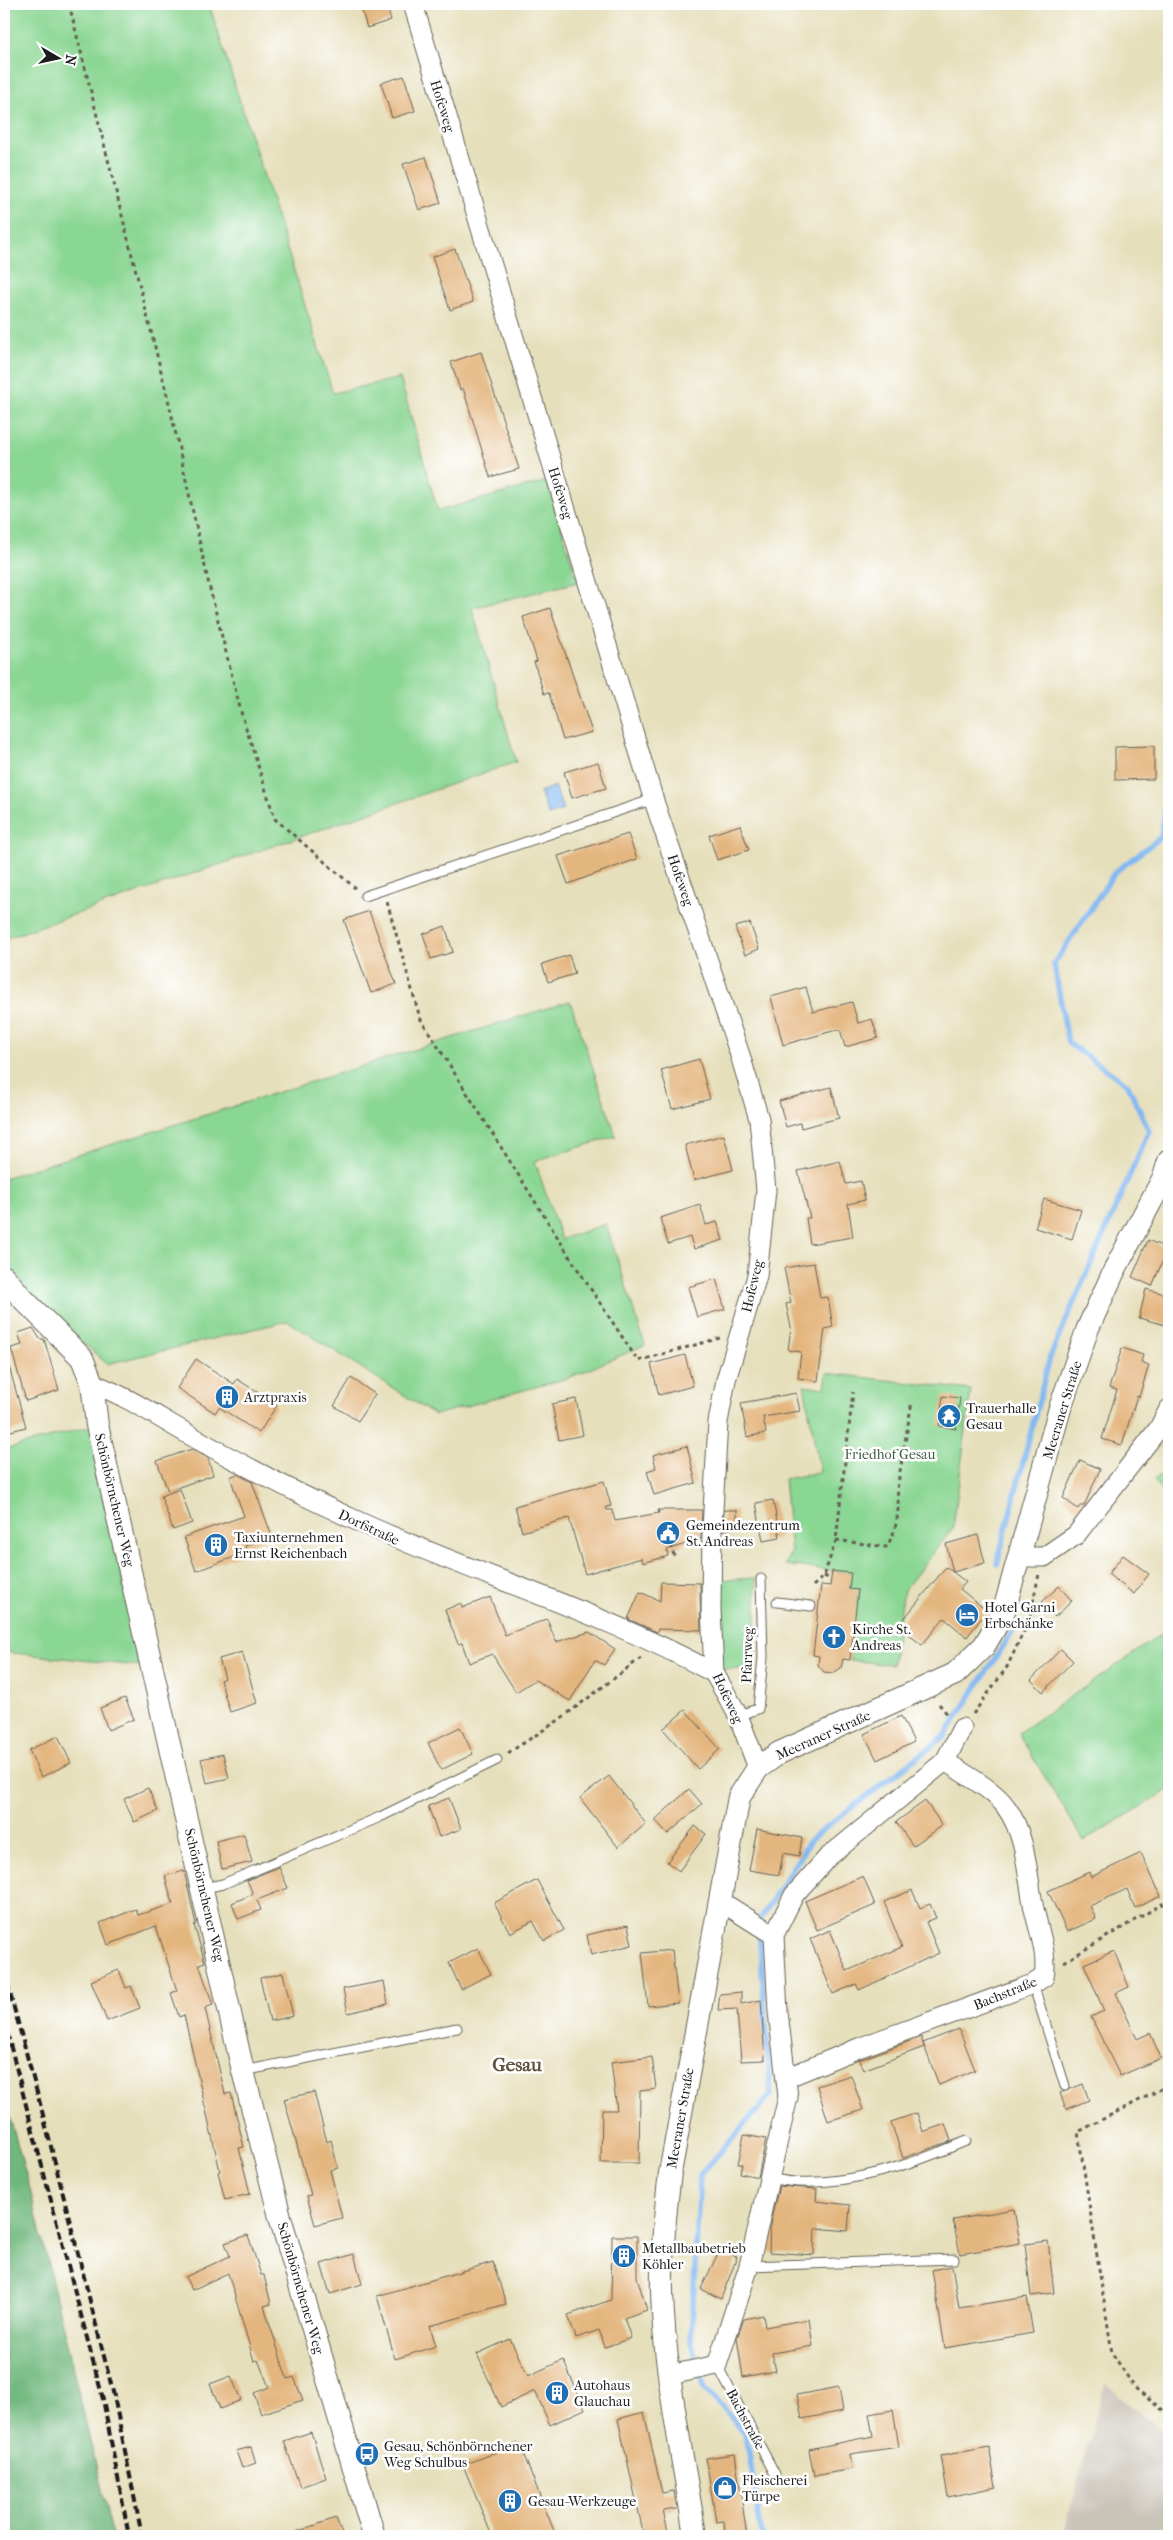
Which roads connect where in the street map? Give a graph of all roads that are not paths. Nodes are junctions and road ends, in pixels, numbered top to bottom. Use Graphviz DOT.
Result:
graph roads {
  1 [pos="413,4"];
  2 [pos="654,799"];
  3 [pos="365,896"];
  4 [pos="1169,1161"];
  5 [pos="4,1277"];
  6 [pos="92,1383"];
  7 [pos="1169,1408"];
  8 [pos="1020,1557"];
  9 [pos="762,1580"];
  10 [pos="778,1602"];
  11 [pos="811,1606"];
  12 [pos="714,1673"];
  13 [pos="738,1715"];
  14 [pos="962,1728"];
  15 [pos="497,1760"];
  16 [pos="945,1761"];
  17 [pos="758,1768"];
  18 [pos="204,1888"];
  19 [pos="720,1901"];
  20 [pos="763,1929"];
  21 [pos="1039,1978"];
  22 [pos="457,2028"];
  23 [pos="243,2071"];
  24 [pos="786,2078"];
  25 [pos="1065,2086"];
  26 [pos="966,2141"];
  27 [pos="770,2178"];
  28 [pos="954,2259"];
  29 [pos="750,2266"];
  30 [pos="717,2365"];
  31 [pos="670,2375"];
  32 [pos="775,2474"];
  33 [pos="374,2536"];
  34 [pos="695,2536"];
  1 -- 2 [label="street, Hofeweg"];
  2 -- 3 [label="lane"];
  2 -- 12 [label="street, Hofeweg"];
  4 -- 8 [label="street, Meeraner Straße"];
  5 -- 6 [label="street, Schönbörnchener Weg"];
  6 -- 12 [label="street, Dorfstraße"];
  6 -- 18 [label="street, Schönbörnchener Weg"];
  7 -- 8 [label="street"];
  8 -- 17 [label="street, Meeraner Straße"];
  9 -- 13 [label="lane, Pfarrweg"];
  10 -- 11 [label="lane"];
  12 -- 13 [label="street, Hofeweg"];
  13 -- 17 [label="street, Hofeweg"];
  14 -- 16 [label="street"];
  15 -- 18 [label="lane"];
  16 -- 20 [label="street"];
  16 -- 21 [label="street, Bachstraße"];
  17 -- 19 [label="street, Meeraner Straße"];
  18 -- 23 [label="street, Schönbörnchener Weg"];
  19 -- 20 [label="street"];
  19 -- 31 [label="street, Meeraner Straße"];
  20 -- 24 [label="street"];
  21 -- 24 [label="street, Bachstraße"];
  21 -- 25 [label="lane"];
  22 -- 23 [label="lane"];
  23 -- 33 [label="street, Schönbörnchener Weg"];
  24 -- 27 [label="street"];
  26 -- 27 [label="lane"];
  27 -- 29 [label="street"];
  28 -- 29 [label="lane"];
  29 -- 30 [label="street"];
  30 -- 31 [label="street"];
  30 -- 32 [label="lane, Bachstraße"];
  31 -- 34 [label="street, Meeraner Straße"];
}
